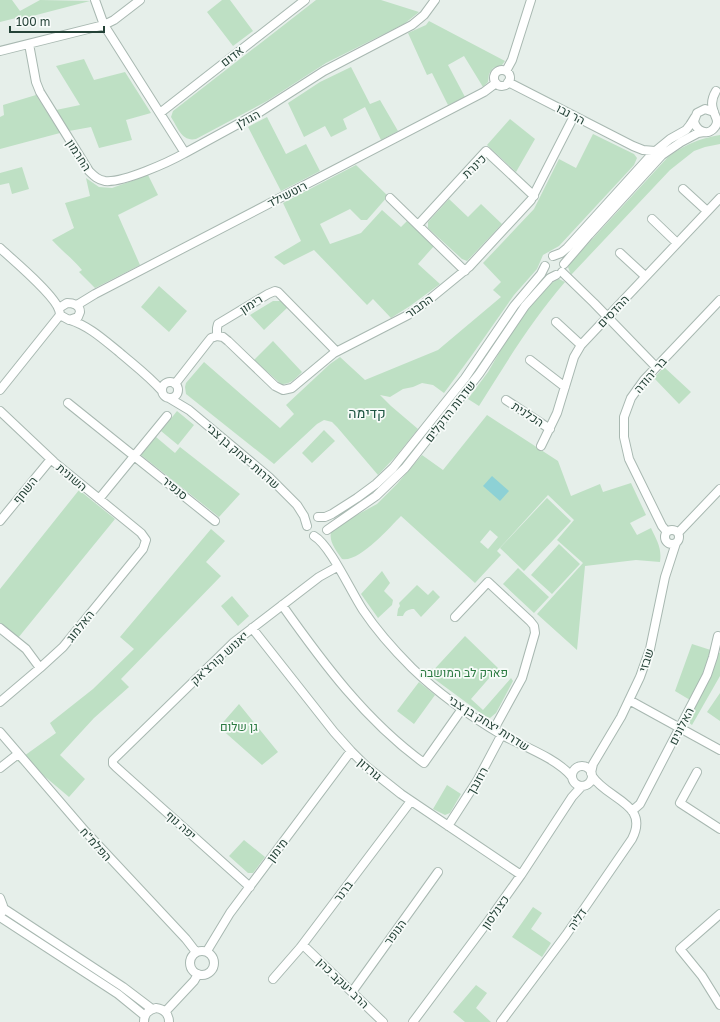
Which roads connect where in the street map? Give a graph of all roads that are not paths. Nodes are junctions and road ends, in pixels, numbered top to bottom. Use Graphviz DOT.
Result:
graph roads {
  1 [pos="95,0"];
  2 [pos="140,0"];
  3 [pos="304,0"];
  4 [pos="435,0"];
  5 [pos="531,0"];
  6 [pos="104,25"];
  7 [pos="29,44"];
  8 [pos="0,51"];
  9 [pos="506,71"];
  10 [pos="508,82"];
  11 [pos="496,83"];
  12 [pos="718,89"];
  13 [pos="160,112"];
  14 [pos="697,114"];
  15 [pos="717,115"];
  16 [pos="574,116"];
  17 [pos="716,129"];
  18 [pos="704,132"];
  19 [pos="634,146"];
  20 [pos="655,151"];
  21 [pos="185,153"];
  22 [pos="641,166"];
  23 [pos="683,188"];
  24 [pos="534,196"];
  25 [pos="390,198"];
  26 [pos="720,198"];
  27 [pos="707,211"];
  28 [pos="652,219"];
  29 [pos="418,225"];
  30 [pos="677,243"];
  31 [pos="0,248"];
  32 [pos="620,253"];
  33 [pos="553,256"];
  34 [pos="545,266"];
  35 [pos="465,270"];
  36 [pos="561,270"];
  37 [pos="645,276"];
  38 [pos="51,296"];
  39 [pos="720,300"];
  40 [pos="67,303"];
  41 [pos="78,309"];
  42 [pos="59,313"];
  43 [pos="607,316"];
  44 [pos="70,320"];
  45 [pos="556,322"];
  46 [pos="95,333"];
  47 [pos="217,336"];
  48 [pos="581,345"];
  49 [pos="336,351"];
  50 [pos="530,360"];
  51 [pos="656,367"];
  52 [pos="147,375"];
  53 [pos="174,385"];
  54 [pos="565,387"];
  55 [pos="0,390"];
  56 [pos="162,391"];
  57 [pos="169,398"];
  58 [pos="506,400"];
  59 [pos="68,403"];
  60 [pos="189,410"];
  61 [pos="0,411"];
  62 [pos="167,416"];
  63 [pos="550,429"];
  64 [pos="542,446"];
  65 [pos="134,456"];
  66 [pos="50,459"];
  67 [pos="720,488"];
  68 [pos="99,499"];
  69 [pos="296,503"];
  70 [pos="317,517"];
  71 [pos="0,521"];
  72 [pos="215,521"];
  73 [pos="307,526"];
  74 [pos="326,531"];
  75 [pos="667,532"];
  76 [pos="678,533"];
  77 [pos="314,536"];
  78 [pos="146,539"];
  79 [pos="666,542"];
  80 [pos="676,543"];
  81 [pos="326,547"];
  82 [pos="670,559"];
  83 [pos="337,567"];
  84 [pos="282,605"];
  85 [pos="455,617"];
  86 [pos="0,628"];
  87 [pos="252,628"];
  88 [pos="718,636"];
  89 [pos="40,668"];
  90 [pos="629,700"];
  91 [pos="0,702"];
  92 [pos="462,708"];
  93 [pos="680,728"];
  94 [pos="494,729"];
  95 [pos="0,732"];
  96 [pos="502,734"];
  97 [pos="720,750"];
  98 [pos="350,751"];
  99 [pos="599,753"];
  100 [pos="18,754"];
  101 [pos="113,762"];
  102 [pos="554,762"];
  103 [pos="579,767"];
  104 [pos="0,768"];
  105 [pos="697,772"];
  106 [pos="592,774"];
  107 [pos="573,779"];
  108 [pos="584,786"];
  109 [pos="606,791"];
  110 [pos="571,798"];
  111 [pos="411,801"];
  112 [pos="632,811"];
  113 [pos="448,826"];
  114 [pos="719,826"];
  115 [pos="438,872"];
  116 [pos="521,875"];
  117 [pos="250,887"];
  118 [pos="0,898"];
  119 [pos="1,913"];
  120 [pos="720,914"];
  121 [pos="303,945"];
  122 [pos="206,951"];
  123 [pos="196,952"];
  124 [pos="198,974"];
  125 [pos="273,979"];
  126 [pos="352,992"];
  127 [pos="720,1005"];
  128 [pos="152,1009"];
  129 [pos="165,1012"];
  130 [pos="145,1019"];
  131 [pos="169,1022"];
  132 [pos="383,1022"];
  133 [pos="413,1022"];
  134 [pos="501,1022"];
  1 -- 6 [label="street"];
  2 -- 6 [label="street"];
  3 -- 13 [label="street, אדום"];
  4 -- 21 [label="street, הגולן"];
  5 -- 9 [label="street"];
  6 -- 7 [label="street"];
  6 -- 13 [label="street"];
  7 -- 8 [label="street"];
  7 -- 21 [label="street, החרמון"];
  9 -- 10 [label="street"];
  9 -- 11 [label="street"];
  10 -- 11 [label="street"];
  10 -- 16 [label="street, הר נבו"];
  11 -- 41 [label="street, רוטשילד"];
  12 -- 14 [label="street, שדרות הדקלים"];
  12 -- 15 [label="street"];
  13 -- 21 [label="street"];
  14 -- 15 [label="street"];
  14 -- 18 [label="street"];
  14 -- 20 [label="street, שדרות הדקלים"];
  15 -- 17 [label="street"];
  16 -- 19 [label="street, הר נבו"];
  16 -- 24 [label="street, התבור"];
  17 -- 18 [label="street"];
  18 -- 36 [label="street, שדרות הדקלים"];
  19 -- 20 [label="street, הר נבו"];
  19 -- 22 [label="street"];
  20 -- 22 [label="street, שדרות הדקלים"];
  22 -- 33 [label="street, שדרות הדקלים"];
  23 -- 27 [label="street"];
  24 -- 29 [label="street, כינרת"];
  24 -- 35 [label="street, התבור"];
  25 -- 29 [label="street"];
  26 -- 27 [label="street, ההדסים"];
  27 -- 30 [label="street, ההדסים"];
  28 -- 30 [label="street"];
  29 -- 35 [label="street"];
  30 -- 37 [label="street, ההדסים"];
  31 -- 38 [label="street"];
  32 -- 37 [label="street"];
  33 -- 34 [label="street, שדרות הדקלים"];
  33 -- 36 [label="street"];
  34 -- 36 [label="street"];
  34 -- 70 [label="street, שדרות הדקלים"];
  35 -- 49 [label="street, התבור"];
  36 -- 43 [label="street"];
  36 -- 74 [label="street, שדרות הדקלים"];
  37 -- 43 [label="street, ההדסים"];
  38 -- 40 [label="street"];
  38 -- 42 [label="street"];
  39 -- 51 [label="street, בר יהודה"];
  40 -- 41 [label="street"];
  40 -- 42 [label="street"];
  41 -- 44 [label="street"];
  41 -- 46 [label="street"];
  42 -- 44 [label="street"];
  42 -- 55 [label="street"];
  43 -- 48 [label="street, ההדסים"];
  43 -- 51 [label="street"];
  44 -- 46 [label="street"];
  45 -- 48 [label="street"];
  46 -- 52 [label="street"];
  47 -- 49 [label="street, התבור"];
  47 -- 49 [label="street, רימון"];
  47 -- 53 [label="street, רימון"];
  48 -- 54 [label="street, ההדסים"];
  50 -- 54 [label="street"];
  51 -- 75 [label="street, בר יהודה"];
  52 -- 53 [label="street"];
  52 -- 56 [label="street"];
  53 -- 56 [label="street"];
  53 -- 57 [label="street"];
  53 -- 60 [label="street, שדרות יצחק בן צבי"];
  54 -- 63 [label="street, ההדסים"];
  56 -- 57 [label="street"];
  57 -- 60 [label="street, שדרות יצחק בן צבי"];
  58 -- 63 [label="street, הכלנית"];
  59 -- 65 [label="street, סנפיר"];
  60 -- 69 [label="street, שדרות יצחק בן צבי"];
  61 -- 66 [label="street, השונית"];
  62 -- 65 [label="street"];
  63 -- 64 [label="street, ההדסים"];
  65 -- 68 [label="street"];
  65 -- 72 [label="street, סנפיר"];
  66 -- 68 [label="street, השונית"];
  66 -- 71 [label="street, השחף"];
  67 -- 76 [label="street"];
  68 -- 78 [label="street, השונית"];
  69 -- 70 [label="street, שדרות יצחק בן צבי"];
  69 -- 73 [label="street, שדרות יצחק בן צבי"];
  70 -- 73 [label="street"];
  70 -- 74 [label="street"];
  73 -- 77 [label="street"];
  74 -- 77 [label="street"];
  74 -- 81 [label="street, שדרות יצחק בן צבי"];
  75 -- 76 [label="street"];
  75 -- 79 [label="street"];
  76 -- 80 [label="street"];
  77 -- 81 [label="street, שדרות יצחק בן צבי"];
  78 -- 89 [label="street, האלמוג"];
  79 -- 80 [label="street"];
  79 -- 82 [label="street, שבזי"];
  80 -- 82 [label="street, שבזי"];
  81 -- 83 [label="street, שדרות יצחק בן צבי"];
  82 -- 90 [label="street, שבזי"];
  83 -- 84 [label="street, יאנוש קורצ'אק"];
  83 -- 92 [label="street, שדרות יצחק בן צבי"];
  84 -- 87 [label="street, יאנוש קורצ'אק"];
  84 -- 92 [label="street"];
  85 -- 94 [label="street"];
  86 -- 89 [label="street"];
  87 -- 98 [label="street, גורדון"];
  87 -- 101 [label="street, יאנוש קורצ'אק"];
  88 -- 93 [label="street, האלונים"];
  89 -- 91 [label="street, האלמוג"];
  90 -- 93 [label="street"];
  90 -- 99 [label="street, שבזי"];
  92 -- 94 [label="street, שדרות יצחק בן צבי"];
  93 -- 97 [label="street"];
  93 -- 112 [label="street, האלונים"];
  94 -- 96 [label="street, שדרות יצחק בן צבי"];
  95 -- 100 [label="street, הפלמ\"ח"];
  96 -- 102 [label="street, שדרות יצחק בן צבי"];
  96 -- 113 [label="street, רוזנבך"];
  98 -- 111 [label="street, גורדון"];
  98 -- 117 [label="street, מימון"];
  99 -- 103 [label="street, שבזי"];
  99 -- 106 [label="street, שבזי"];
  100 -- 104 [label="street"];
  100 -- 123 [label="street, הפלמ\"ח"];
  101 -- 117 [label="street, יפה נוף"];
  102 -- 103 [label="street, שדרות יצחק בן צבי"];
  102 -- 107 [label="street, שדרות יצחק בן צבי"];
  103 -- 106 [label="street"];
  103 -- 107 [label="street"];
  105 -- 114 [label="street"];
  106 -- 108 [label="street"];
  106 -- 109 [label="street"];
  107 -- 108 [label="street"];
  107 -- 110 [label="street, כצנלסון"];
  108 -- 109 [label="street"];
  108 -- 110 [label="street, כצנלסון"];
  109 -- 112 [label="street"];
  110 -- 116 [label="street, כצנלסון"];
  111 -- 113 [label="street, גורדון"];
  111 -- 121 [label="street, ברנר"];
  112 -- 134 [label="street, דליה"];
  113 -- 116 [label="street, גורדון"];
  115 -- 126 [label="street, הנופר"];
  116 -- 133 [label="street, כצנלסון"];
  117 -- 122 [label="street, מימון"];
  118 -- 119 [label="street"];
  119 -- 128 [label="street"];
  119 -- 130 [label="street"];
  120 -- 127 [label="street"];
  121 -- 125 [label="street, ברנר"];
  121 -- 126 [label="street, הרב יעקב כהן"];
  122 -- 123 [label="street"];
  122 -- 124 [label="street"];
  123 -- 124 [label="street"];
  124 -- 129 [label="street"];
  126 -- 132 [label="street, הרב יעקב כהן"];
  128 -- 129 [label="street"];
  128 -- 130 [label="street"];
  129 -- 131 [label="street"];
}
